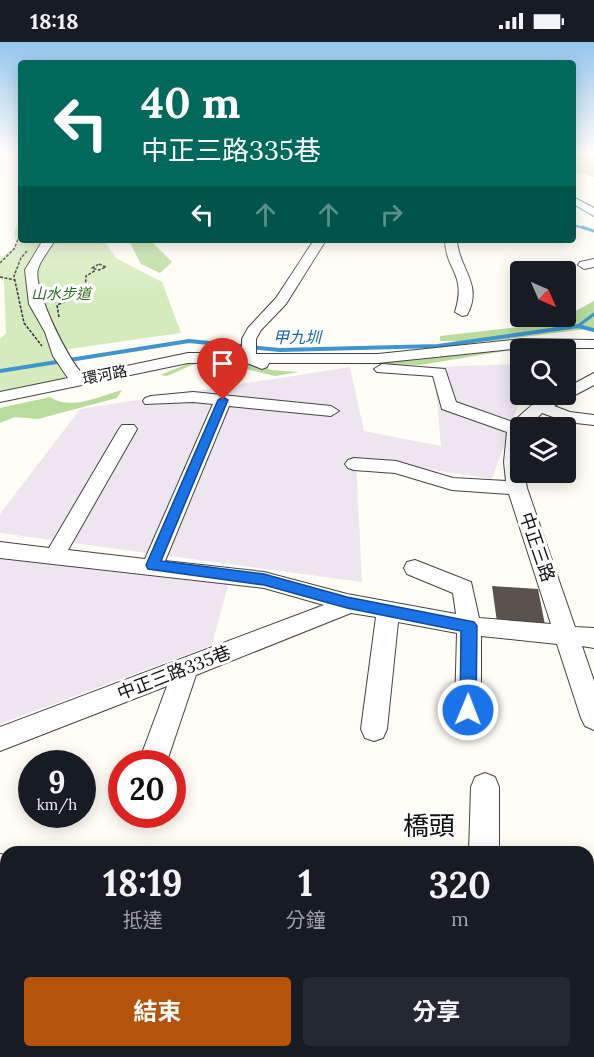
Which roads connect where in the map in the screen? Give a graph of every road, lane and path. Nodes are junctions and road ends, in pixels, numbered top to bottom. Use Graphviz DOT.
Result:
graph roads {
  1 [pos="576,202"];
  2 [pos="594,213"];
  3 [pos="19,243"];
  4 [pos="47,243"];
  5 [pos="318,243"];
  6 [pos="451,243"];
  7 [pos="0,263"];
  8 [pos="96,270"];
  9 [pos="0,277"];
  10 [pos="15,280"];
  11 [pos="462,312"];
  12 [pos="46,322"];
  13 [pos="594,344"];
  14 [pos="250,351"];
  15 [pos="76,376"];
  16 [pos="594,378"];
  17 [pos="576,388"];
  18 [pos="0,397"];
  19 [pos="223,400"];
  20 [pos="152,401"];
  21 [pos="540,406"];
  22 [pos="331,411"];
  23 [pos="529,417"];
  24 [pos="594,420"];
  25 [pos="510,427"];
  26 [pos="128,429"];
  27 [pos="354,464"];
  28 [pos="516,483"];
  29 [pos="517,488"];
  30 [pos="0,550"];
  31 [pos="55,555"];
  32 [pos="153,565"];
  33 [pos="415,568"];
  34 [pos="347,603"];
  35 [pos="388,610"];
  36 [pos="469,626"];
  37 [pos="567,636"];
  38 [pos="594,639"];
  39 [pos="186,669"];
  40 [pos="468,710"];
  41 [pos="594,718"];
  42 [pos="374,729"];
  43 [pos="0,739"];
  44 [pos="157,750"];
  45 [pos="485,787"];
  46 [pos="484,846"];
  1 -- 2 [label="street"];
  3 -- 7 [label="path"];
  4 -- 12 [label="street"];
  5 -- 14 [label="street"];
  6 -- 11 [label="street"];
  8 -- 12 [label="path"];
  9 -- 10 [label="path"];
  12 -- 15 [label="street"];
  13 -- 14 [label="street, 環河路"];
  14 -- 15 [label="street, 環河路"];
  14 -- 25 [label="street"];
  15 -- 18 [label="street, 環河路"];
  16 -- 17 [label="street"];
  19 -- 20 [label="street"];
  19 -- 22 [label="street"];
  19 -- 32 [label="street"];
  21 -- 23 [label="street"];
  21 -- 24 [label="street"];
  26 -- 31 [label="street"];
  27 -- 29 [label="street"];
  28 -- 29 [label="street, 中正三路"];
  29 -- 37 [label="street, 中正三路"];
  30 -- 31 [label="street"];
  31 -- 32 [label="street"];
  32 -- 34 [label="street"];
  33 -- 36 [label="street"];
  34 -- 35 [label="street"];
  34 -- 39 [label="street, 中正三路335巷"];
  35 -- 36 [label="street"];
  35 -- 42 [label="street"];
  36 -- 37 [label="street"];
  36 -- 40 [label="street"];
  37 -- 38 [label="street"];
  37 -- 41 [label="street, 中正三路"];
  39 -- 43 [label="street, 中正三路335巷"];
  39 -- 44 [label="street"];
  45 -- 46 [label="street"];
}
